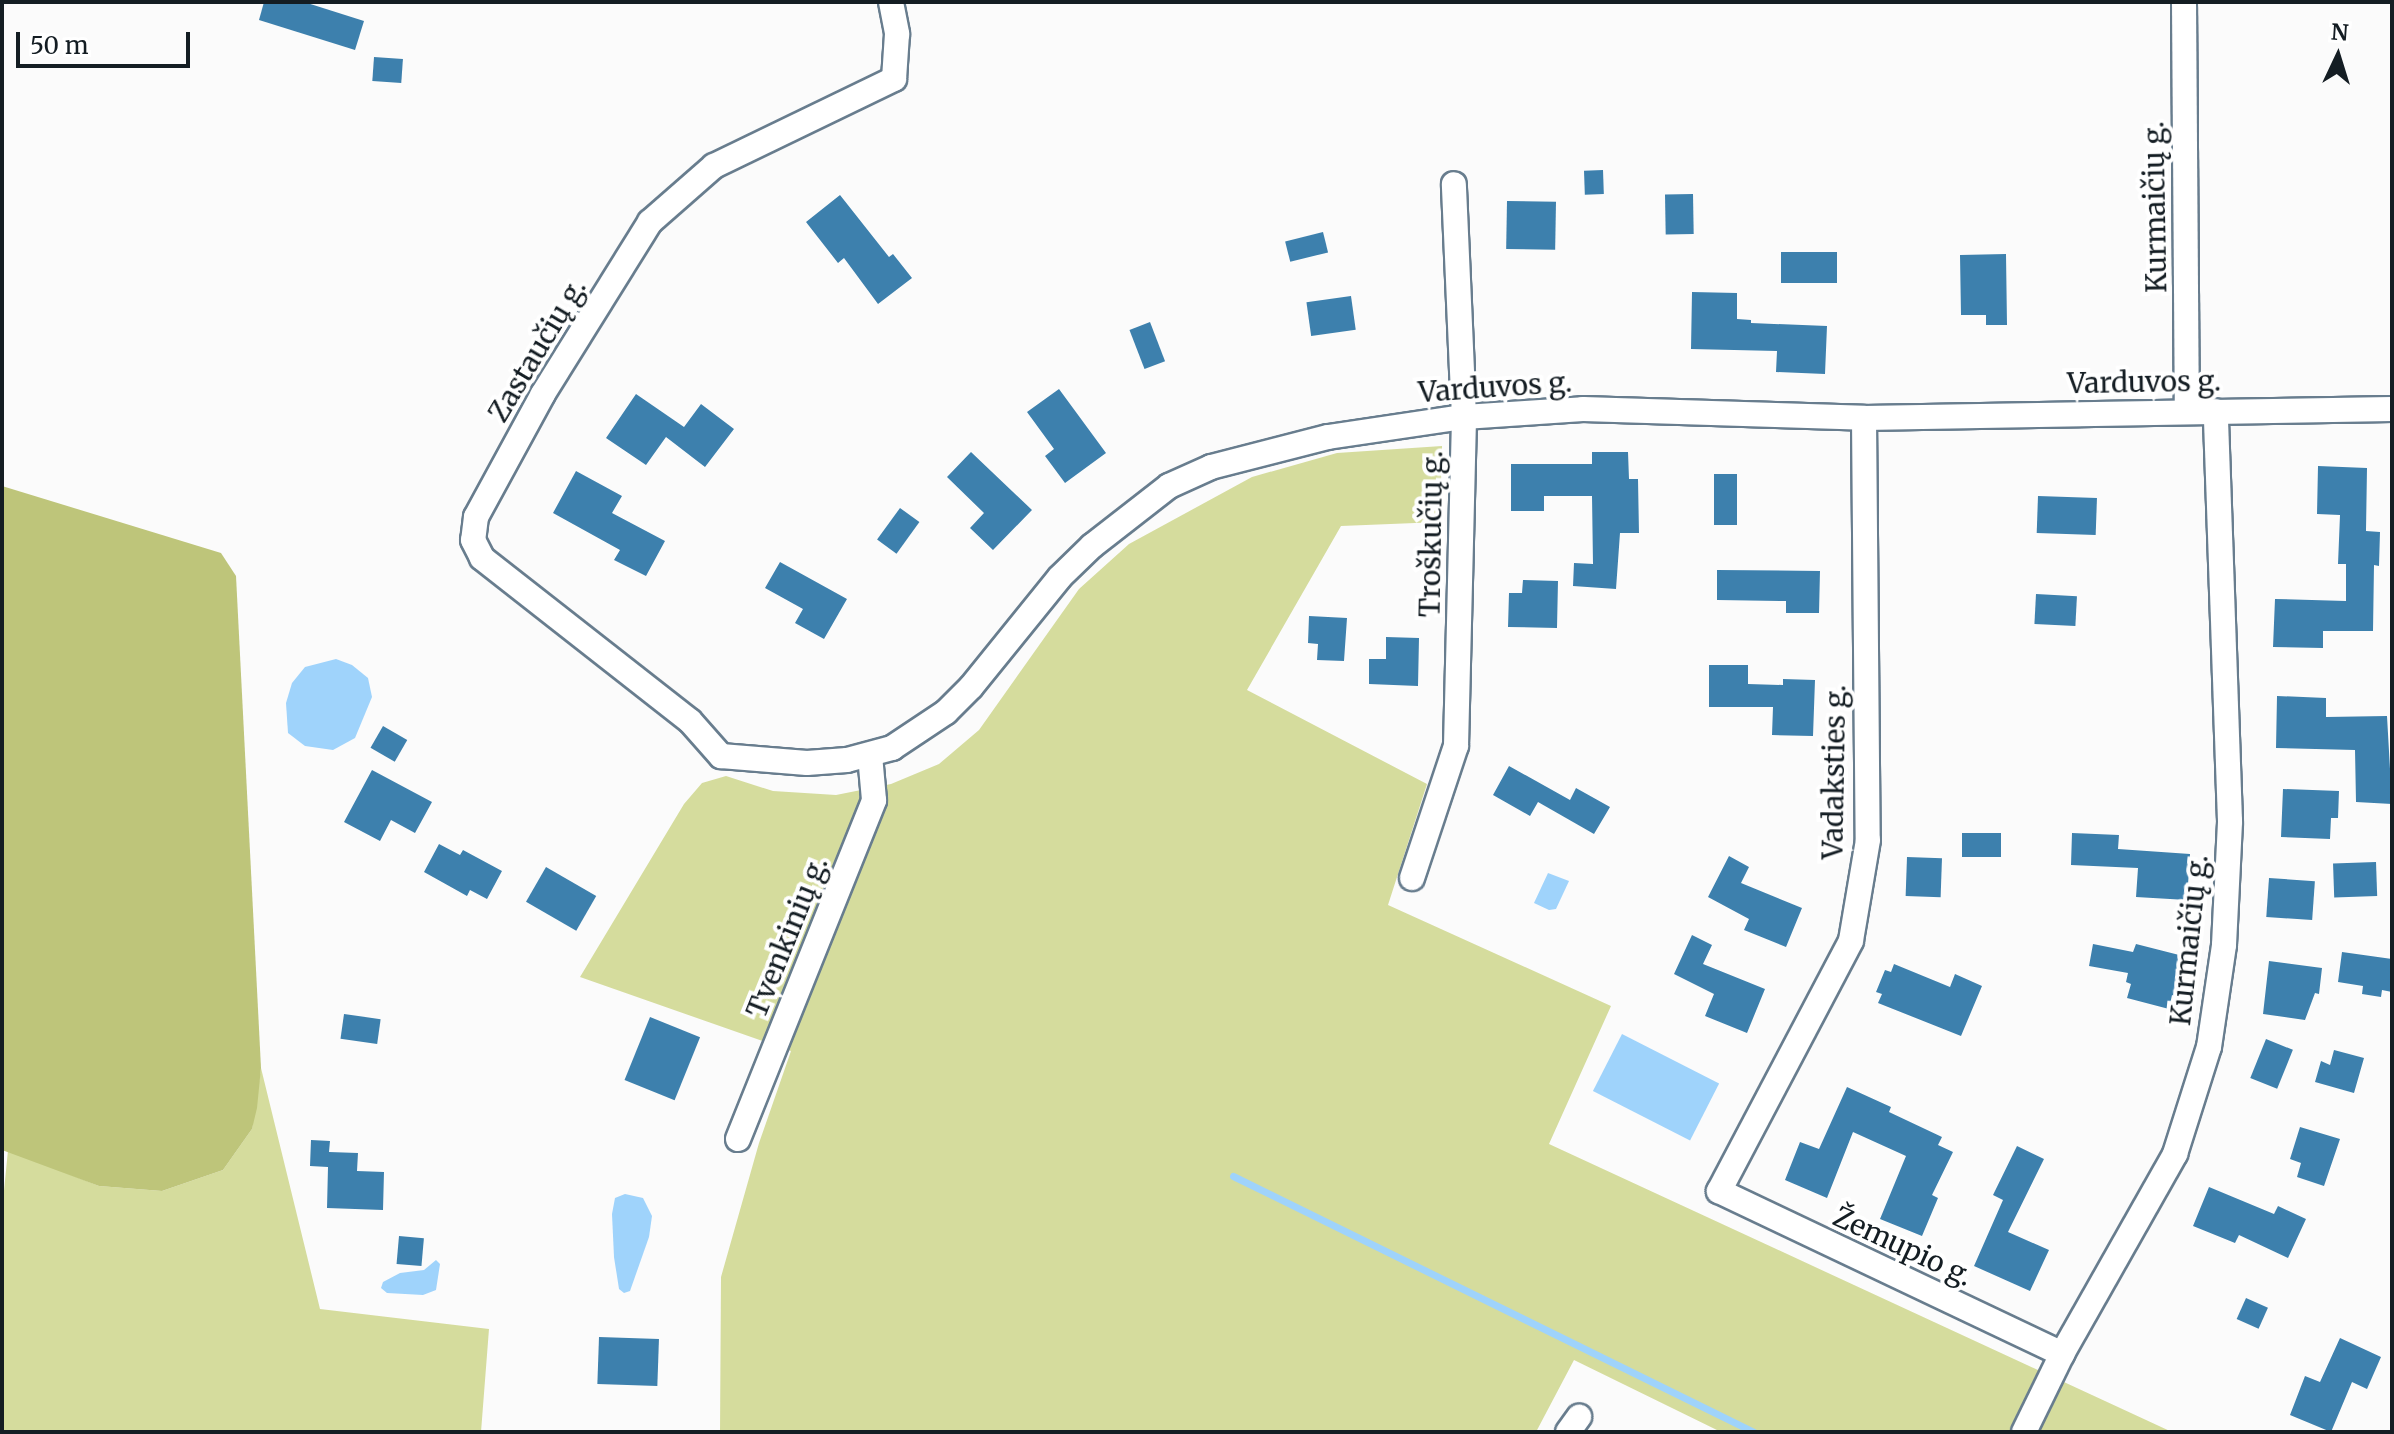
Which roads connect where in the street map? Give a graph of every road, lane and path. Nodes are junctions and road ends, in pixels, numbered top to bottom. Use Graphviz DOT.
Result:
graph roads {
  1 [pos="891,2"];
  2 [pos="2184,2"];
  3 [pos="1454,184"];
  4 [pos="2392,409"];
  5 [pos="2187,411"];
  6 [pos="2216,411"];
  7 [pos="1464,417"];
  8 [pos="1864,418"];
  9 [pos="870,755"];
  10 [pos="721,756"];
  11 [pos="1412,878"];
  12 [pos="738,1139"];
  13 [pos="1719,1191"];
  14 [pos="2062,1354"];
  15 [pos="2024,1432"];
  1 -- 10 [label="street, Zastaučių g."];
  2 -- 5 [label="street, Kurmaičių g."];
  3 -- 7 [label="street, Troškučių g."];
  4 -- 6 [label="street, Varduvos g."];
  5 -- 6 [label="street, Varduvos g."];
  5 -- 8 [label="street, Varduvos g."];
  6 -- 14 [label="street, Kurmaičių g."];
  7 -- 8 [label="street, Varduvos g."];
  7 -- 9 [label="street, Varduvos g."];
  7 -- 11 [label="street, Troškučių g."];
  8 -- 13 [label="street, Vadaksties g."];
  9 -- 10 [label="street, Varduvos g."];
  9 -- 12 [label="street, Tvenkinių g."];
  13 -- 14 [label="street, Žemupio g."];
  14 -- 15 [label="street, Kurmaičių g."];
}
